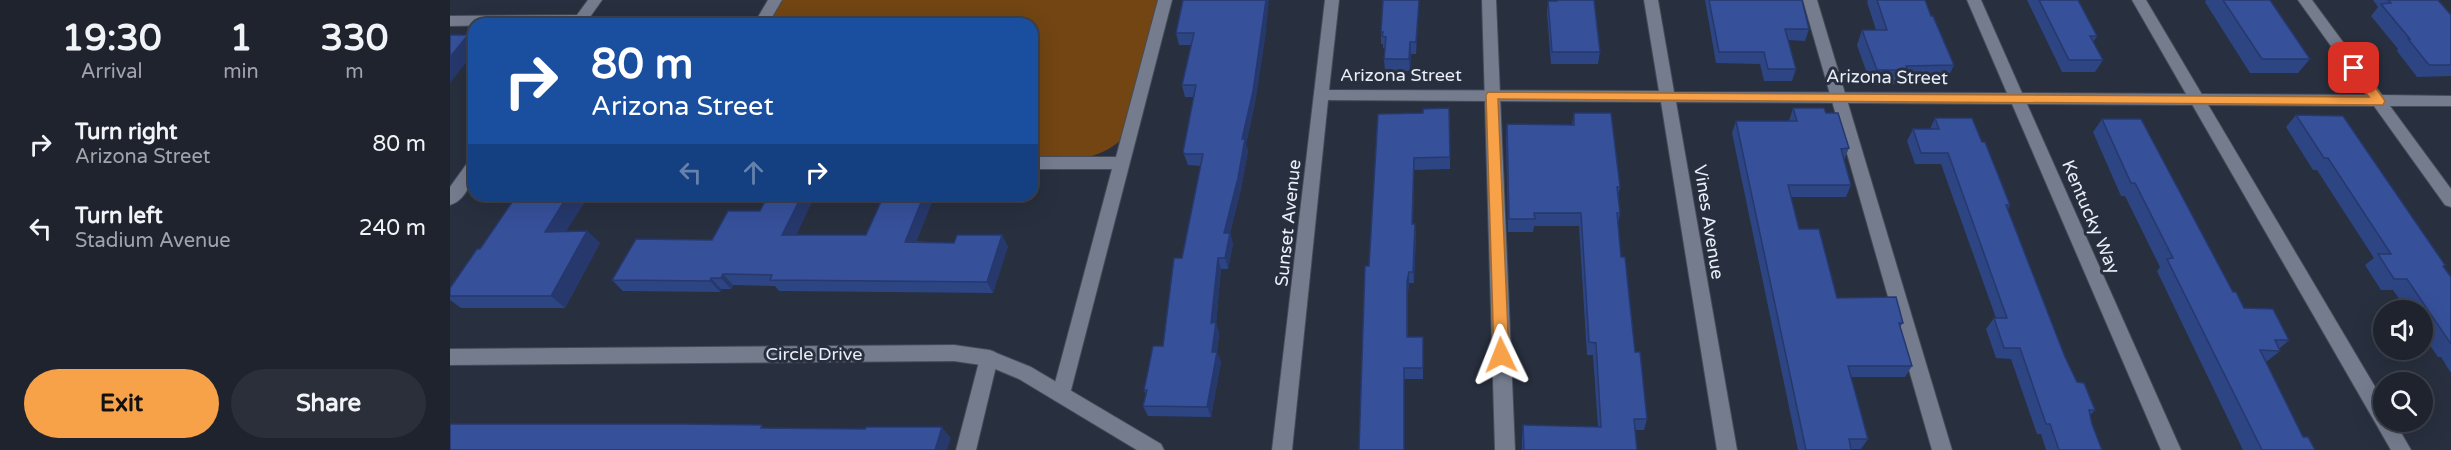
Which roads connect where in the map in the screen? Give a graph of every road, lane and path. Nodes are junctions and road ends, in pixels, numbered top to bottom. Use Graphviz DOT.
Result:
graph roads {
  1 [pos="595,0"];
  2 [pos="774,0"];
  3 [pos="1165,0"];
  4 [pos="1332,0"];
  5 [pos="1489,0"];
  6 [pos="1651,0"];
  7 [pos="1810,0"];
  8 [pos="1974,0"];
  9 [pos="2139,0"];
  10 [pos="2305,0"];
  11 [pos="582,18"];
  12 [pos="764,18"];
  13 [pos="450,21"];
  14 [pos="468,21"];
  15 [pos="1322,95"];
  16 [pos="1492,95"];
  17 [pos="1668,95"];
  18 [pos="1838,96"];
  19 [pos="2019,98"];
  20 [pos="2197,100"];
  21 [pos="2379,101"];
  22 [pos="2451,101"];
  23 [pos="1038,162"];
  24 [pos="1122,163"];
  25 [pos="468,174"];
  26 [pos="450,199"];
  27 [pos="2451,201"];
  28 [pos="450,357"];
  29 [pos="989,358"];
  30 [pos="1061,394"];
  31 [pos="2373,402"];
  32 [pos="2390,432"];
  33 [pos="966,450"];
  34 [pos="1154,450"];
  35 [pos="1282,450"];
  36 [pos="1505,450"];
  37 [pos="1726,450"];
  38 [pos="1942,450"];
  39 [pos="2171,450"];
  40 [pos="2401,450"];
  1 -- 11 [label="street"];
  2 -- 12 [label="street"];
  3 -- 24 [label="street"];
  4 -- 15 [label="street, Sunset Avenue"];
  5 -- 16 [label="street"];
  6 -- 17 [label="street, Vines Avenue"];
  7 -- 18 [label="street"];
  8 -- 19 [label="street, Kentucky Way"];
  9 -- 20 [label="street"];
  10 -- 21 [label="street"];
  13 -- 14 [label="street"];
  15 -- 16 [label="street, Arizona Street"];
  15 -- 35 [label="street, Sunset Avenue"];
  16 -- 17 [label="street, Arizona Street"];
  16 -- 36 [label="street"];
  17 -- 18 [label="street, Arizona Street"];
  17 -- 37 [label="street, Vines Avenue"];
  18 -- 19 [label="street, Arizona Street"];
  18 -- 38 [label="street"];
  19 -- 20 [label="street, Arizona Street"];
  19 -- 39 [label="street, Kentucky Way"];
  20 -- 21 [label="street, Arizona Street"];
  20 -- 31 [label="street"];
  21 -- 22 [label="street, Arizona Street"];
  21 -- 27 [label="street"];
  23 -- 24 [label="street"];
  24 -- 30 [label="street"];
  25 -- 26 [label="street"];
  28 -- 29 [label="street, Circle Drive"];
  29 -- 30 [label="street, Circle Drive"];
  29 -- 33 [label="street"];
  30 -- 34 [label="street, Circle Drive"];
  32 -- 40 [label="street"];
}
